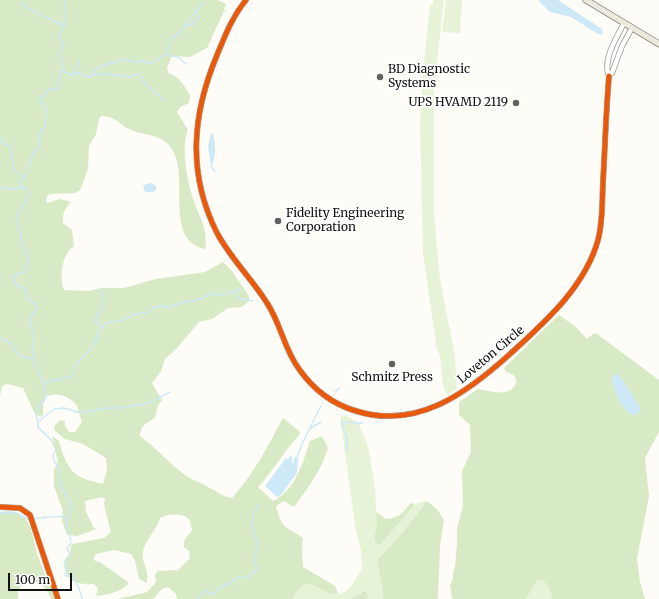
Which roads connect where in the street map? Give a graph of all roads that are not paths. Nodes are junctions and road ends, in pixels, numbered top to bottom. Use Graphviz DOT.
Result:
graph roads {
  1 [pos="246,0"];
  2 [pos="586,0"];
  3 [pos="624,24"];
  4 [pos="632,28"];
  5 [pos="659,44"];
  6 [pos="609,76"];
  7 [pos="0,507"];
  8 [pos="58,599"];
  1 -- 6 [label="street, Loveton Circle"];
  2 -- 3 [label="main road"];
  3 -- 4 [label="main road"];
  3 -- 6 [label="street, Loveton Circle"];
  4 -- 5 [label="main road"];
  4 -- 6 [label="street, Loveton Circle"];
  7 -- 8 [label="street"];
}
